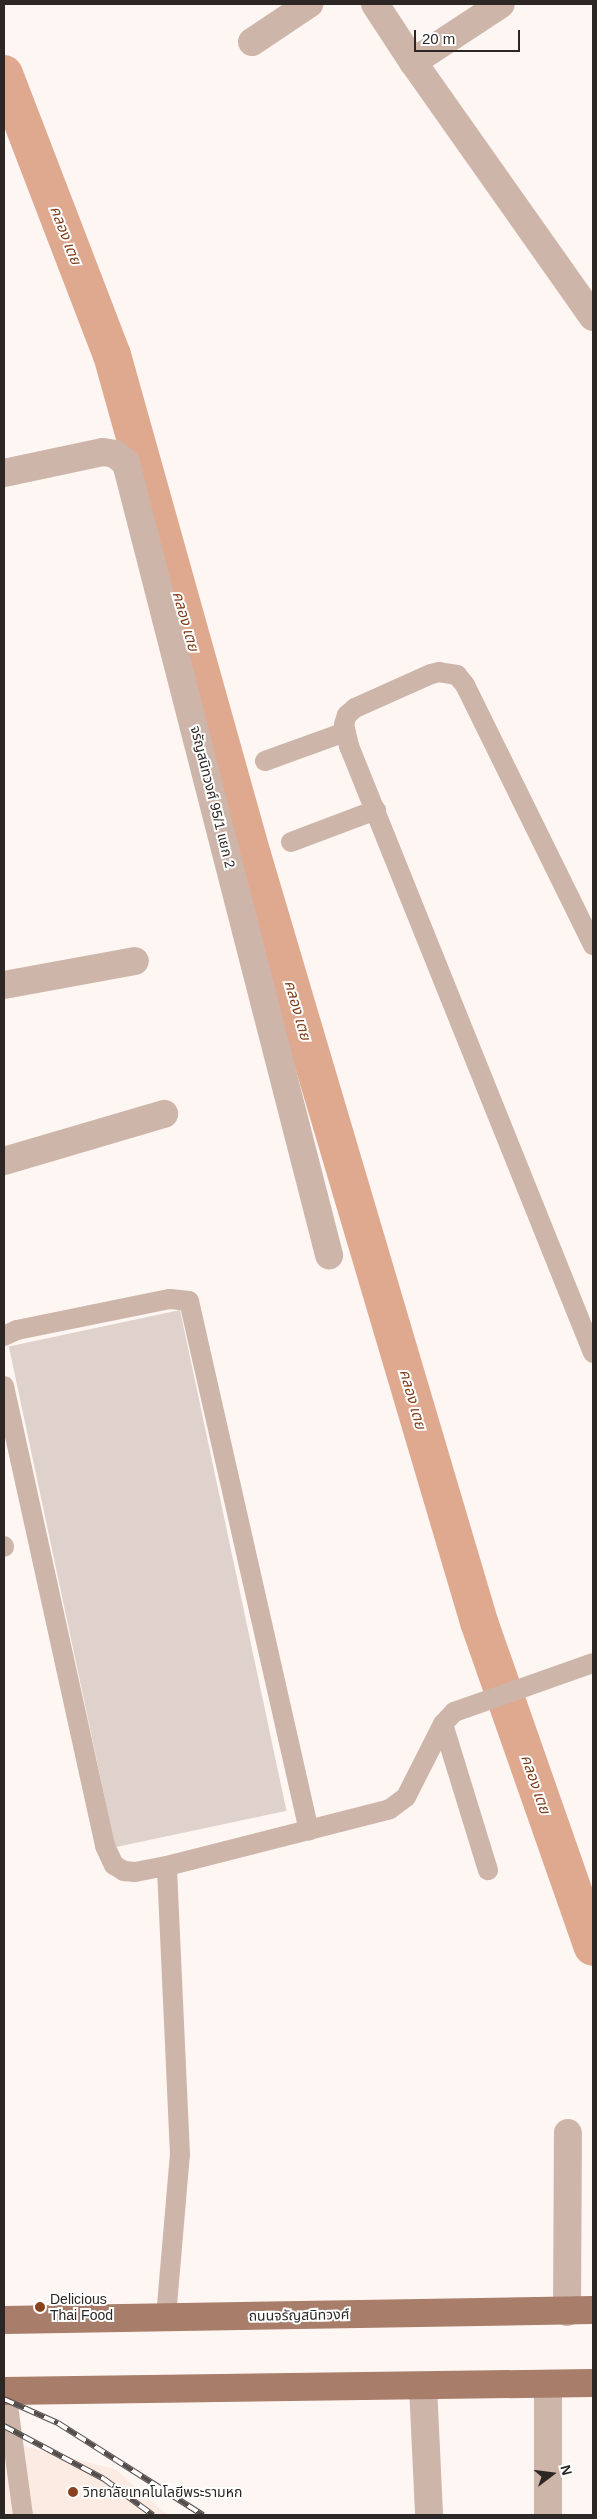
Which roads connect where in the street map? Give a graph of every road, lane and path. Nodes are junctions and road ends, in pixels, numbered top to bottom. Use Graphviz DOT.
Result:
graph roads {
  1 [pos="309,4"];
  2 [pos="375,4"];
  3 [pos="501,4"];
  4 [pos="252,42"];
  5 [pos="413,62"];
  6 [pos="593,317"];
  7 [pos="4,473"];
  8 [pos="345,732"];
  9 [pos="266,761"];
  10 [pos="376,810"];
  11 [pos="292,842"];
  12 [pos="593,945"];
  13 [pos="134,961"];
  14 [pos="4,985"];
  15 [pos="164,1114"];
  16 [pos="4,1161"];
  17 [pos="329,1255"];
  18 [pos="4,1336"];
  19 [pos="593,1353"];
  20 [pos="4,1386"];
  21 [pos="593,1663"];
  22 [pos="444,1724"];
  23 [pos="309,1831"];
  24 [pos="167,1866"];
  25 [pos="488,1870"];
  26 [pos="568,2133"];
  27 [pos="580,2311"];
  28 [pos="166,2317"];
  29 [pos="4,2320"];
  30 [pos="593,2383"];
  31 [pos="548,2384"];
  32 [pos="423,2386"];
  33 [pos="5,2391"];
  34 [pos="23,2515"];
  35 [pos="429,2515"];
  36 [pos="548,2515"];
  1 -- 4 [label="street"];
  2 -- 5 [label="street"];
  3 -- 5 [label="street"];
  5 -- 6 [label="street"];
  7 -- 17 [label="street, จรัญสนิทวงศ์ 95/1 แยก 2"];
  8 -- 9 [label="lane"];
  8 -- 10 [label="lane"];
  8 -- 12 [label="lane"];
  10 -- 11 [label="lane"];
  10 -- 19 [label="lane"];
  13 -- 14 [label="street"];
  15 -- 16 [label="street"];
  18 -- 23 [label="lane"];
  20 -- 24 [label="lane"];
  21 -- 22 [label="lane"];
  22 -- 23 [label="lane"];
  22 -- 25 [label="lane"];
  23 -- 24 [label="lane"];
  24 -- 28 [label="lane"];
  26 -- 27 [label="street"];
  27 -- 28 [label="main road, ถนนจรัญสนิทวงศ์"];
  28 -- 29 [label="main road, ถนนจรัญสนิทวงศ์"];
  30 -- 31 [label="main road"];
  31 -- 32 [label="main road"];
  31 -- 36 [label="street"];
  32 -- 33 [label="main road"];
  32 -- 35 [label="street"];
  33 -- 34 [label="lane"];
}
